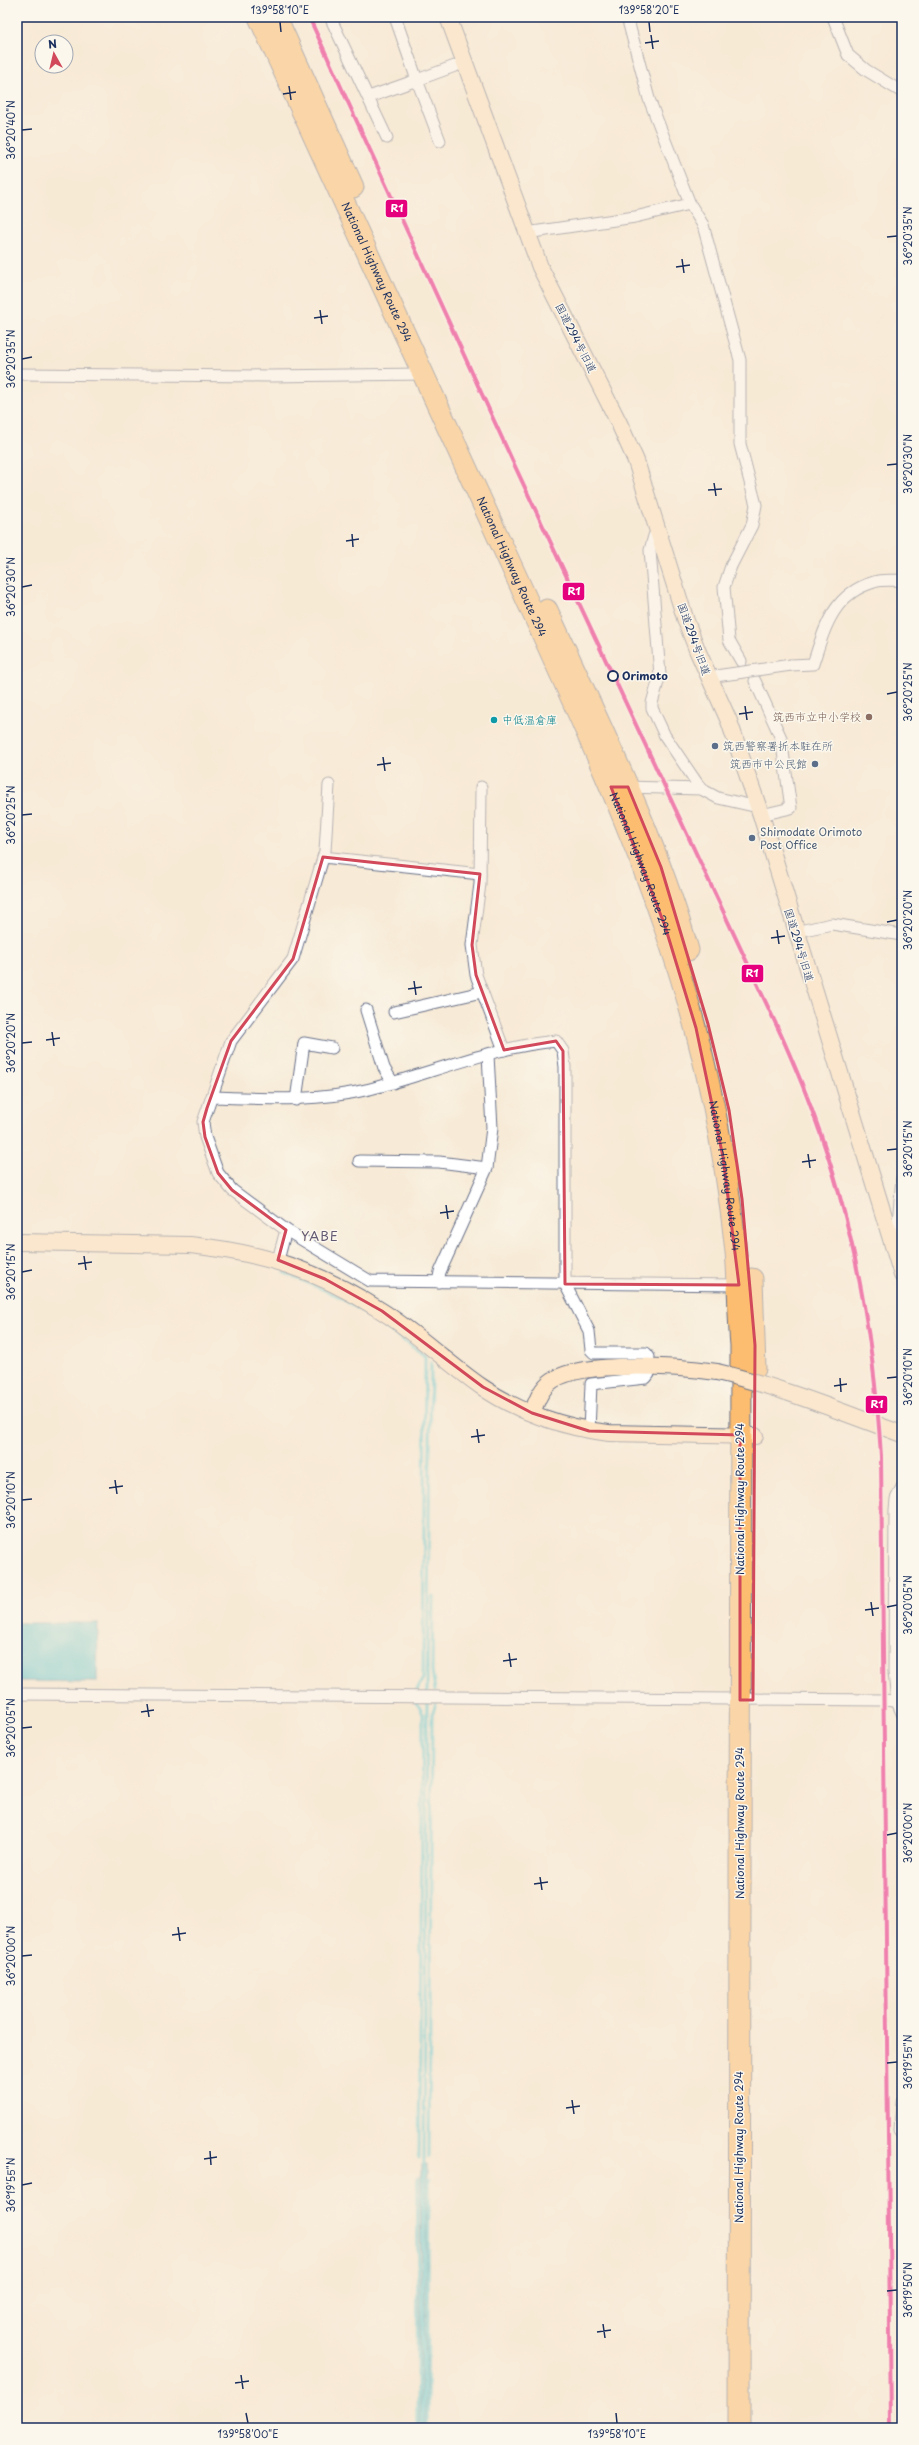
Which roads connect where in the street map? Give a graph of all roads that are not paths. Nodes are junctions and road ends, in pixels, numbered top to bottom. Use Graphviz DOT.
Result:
graph roads {
  1 [pos="259,17"];
  2 [pos="276,17"];
  3 [pos="330,17"];
  4 [pos="395,17"];
  5 [pos="448,17"];
  6 [pos="627,17"];
  7 [pos="833,17"];
  8 [pos="463,63"];
  9 [pos="417,80"];
  10 [pos="902,92"];
  11 [pos="369,98"];
  12 [pos="387,138"];
  13 [pos="440,141"];
  14 [pos="690,204"];
  15 [pos="526,233"];
  16 [pos="17,374"];
  17 [pos="423,374"];
  18 [pos="658,531"];
  19 [pos="902,580"];
  20 [pos="741,661"];
  21 [pos="708,677"];
  22 [pos="755,681"];
  23 [pos="329,785"];
  24 [pos="481,787"];
  25 [pos="620,787"];
  26 [pos="701,789"];
  27 [pos="759,811"];
  28 [pos="323,857"];
  29 [pos="480,874"];
  30 [pos="795,932"];
  31 [pos="901,932"];
  32 [pos="482,992"];
  33 [pos="366,1010"];
  34 [pos="394,1012"];
  35 [pos="332,1048"];
  36 [pos="504,1050"];
  37 [pos="488,1055"];
  38 [pos="393,1082"];
  39 [pos="212,1097"];
  40 [pos="296,1100"];
  41 [pos="359,1161"];
  42 [pos="487,1168"];
  43 [pos="902,1178"];
  44 [pos="286,1230"];
  45 [pos="17,1242"];
  46 [pos="895,1254"];
  47 [pos="278,1260"];
  48 [pos="902,1275"];
  49 [pos="438,1282"];
  50 [pos="565,1284"];
  51 [pos="739,1285"];
  52 [pos="649,1357"];
  53 [pos="649,1374"];
  54 [pos="532,1413"];
  55 [pos="589,1431"];
  56 [pos="902,1434"];
  57 [pos="748,1436"];
  58 [pos="902,1486"];
  59 [pos="17,1694"];
  60 [pos="747,1700"];
  61 [pos="899,1702"];
  62 [pos="902,1713"];
  63 [pos="902,2100"];
  64 [pos="902,2132"];
  65 [pos="739,2428"];
  66 [pos="751,2428"];
  1 -- 17 [label="highway, National Highway Route 294"];
  2 -- 25 [label="highway, National Highway Route 294"];
  3 -- 11 [label="street"];
  4 -- 9 [label="street"];
  5 -- 8 [label="street, 国道294号旧道"];
  6 -- 14 [label="street"];
  7 -- 10 [label="street"];
  8 -- 9 [label="street"];
  8 -- 15 [label="street, 国道294号旧道"];
  9 -- 11 [label="street"];
  9 -- 13 [label="street"];
  11 -- 12 [label="street"];
  14 -- 15 [label="street"];
  14 -- 20 [label="street"];
  15 -- 18 [label="street, 国道294号旧道"];
  16 -- 17 [label="street"];
  17 -- 25 [label="highway, National Highway Route 294"];
  18 -- 21 [label="street, 国道294号旧道"];
  18 -- 26 [label="street"];
  19 -- 21 [label="street, bridge"];
  21 -- 27 [label="street, 国道294号旧道"];
  22 -- 27 [label="street"];
  23 -- 28 [label="street"];
  24 -- 29 [label="street"];
  25 -- 26 [label="street"];
  25 -- 51 [label="highway, National Highway Route 294"];
  25 -- 57 [label="highway, National Highway Route 294"];
  26 -- 27 [label="street"];
  27 -- 30 [label="street, 国道294号旧道"];
  28 -- 29 [label="street"];
  28 -- 39 [label="street"];
  29 -- 32 [label="street"];
  30 -- 31 [label="street"];
  30 -- 46 [label="street, 国道294号旧道"];
  32 -- 34 [label="street"];
  32 -- 36 [label="street"];
  33 -- 38 [label="street"];
  35 -- 40 [label="street"];
  36 -- 37 [label="street"];
  36 -- 50 [label="street"];
  37 -- 38 [label="street"];
  37 -- 42 [label="street"];
  38 -- 40 [label="street"];
  39 -- 40 [label="street"];
  39 -- 44 [label="street"];
  41 -- 42 [label="street"];
  42 -- 49 [label="street"];
  43 -- 46 [label="street"];
  44 -- 47 [label="street"];
  44 -- 49 [label="street"];
  45 -- 47 [label="street"];
  46 -- 48 [label="street, 国道294号旧道"];
  47 -- 54 [label="street"];
  49 -- 50 [label="street"];
  50 -- 51 [label="street"];
  50 -- 52 [label="street"];
  51 -- 57 [label="highway, National Highway Route 294"];
  53 -- 55 [label="street"];
  54 -- 55 [label="street"];
  54 -- 56 [label="street, bridge"];
  55 -- 57 [label="street"];
  57 -- 60 [label="highway, National Highway Route 294"];
  58 -- 61 [label="street"];
  59 -- 60 [label="street"];
  60 -- 61 [label="street"];
  60 -- 65 [label="highway, National Highway Route 294"];
  60 -- 66 [label="highway, National Highway Route 294"];
  61 -- 62 [label="street"];
  63 -- 64 [label="street"];
}
